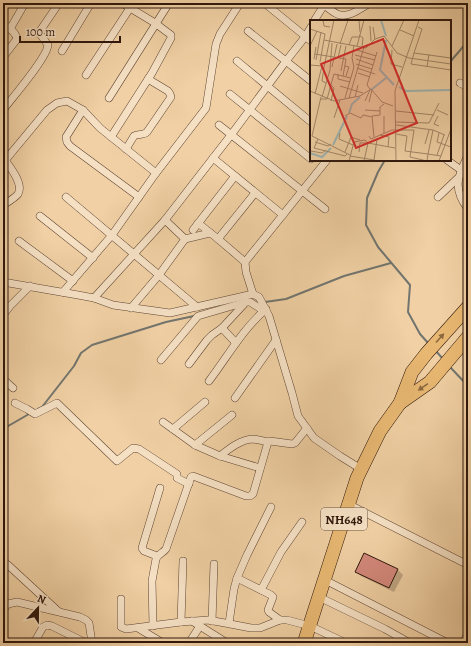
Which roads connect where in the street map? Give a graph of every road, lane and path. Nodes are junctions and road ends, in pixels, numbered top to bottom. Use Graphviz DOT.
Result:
graph roads {
  1 [pos="26,3"];
  2 [pos="59,3"];
  3 [pos="91,3"];
  4 [pos="169,3"];
  5 [pos="240,3"];
  6 [pos="370,3"];
  7 [pos="322,4"];
  8 [pos="127,5"];
  9 [pos="268,6"];
  10 [pos="314,20"];
  11 [pos="155,23"];
  12 [pos="3,24"];
  13 [pos="10,29"];
  14 [pos="248,31"];
  15 [pos="308,39"];
  16 [pos="62,51"];
  17 [pos="3,57"];
  18 [pos="238,61"];
  19 [pos="286,61"];
  20 [pos="86,75"];
  21 [pos="148,79"];
  22 [pos="310,80"];
  23 [pos="460,83"];
  24 [pos="267,86"];
  25 [pos="468,87"];
  26 [pos="230,94"];
  27 [pos="109,98"];
  28 [pos="3,110"];
  29 [pos="83,110"];
  30 [pos="250,110"];
  31 [pos="310,121"];
  32 [pos="220,125"];
  33 [pos="231,135"];
  34 [pos="111,137"];
  35 [pos="126,149"];
  36 [pos="468,155"];
  37 [pos="213,158"];
  38 [pos="310,159"];
  39 [pos="4,161"];
  40 [pos="312,161"];
  41 [pos="326,161"];
  42 [pos="448,161"];
  43 [pos="321,168"];
  44 [pos="461,170"];
  45 [pos="156,173"];
  46 [pos="235,176"];
  47 [pos="458,178"];
  48 [pos="303,190"];
  49 [pos="255,193"];
  50 [pos="66,197"];
  51 [pos="139,197"];
  52 [pos="438,197"];
  53 [pos="3,205"];
  54 [pos="325,208"];
  55 [pos="468,209"];
  56 [pos="283,215"];
  57 [pos="40,216"];
  58 [pos="166,220"];
  59 [pos="198,223"];
  60 [pos="193,230"];
  61 [pos="210,233"];
  62 [pos="112,236"];
  63 [pos="186,239"];
  64 [pos="218,239"];
  65 [pos="19,241"];
  66 [pos="134,254"];
  67 [pos="93,258"];
  68 [pos="245,262"];
  69 [pos="159,275"];
  70 [pos="73,281"];
  71 [pos="3,282"];
  72 [pos="30,286"];
  73 [pos="63,292"];
  74 [pos="256,296"];
  75 [pos="94,298"];
  76 [pos="246,302"];
  77 [pos="197,307"];
  78 [pos="468,307"];
  79 [pos="131,308"];
  80 [pos="265,309"];
  81 [pos="3,315"];
  82 [pos="222,328"];
  83 [pos="468,338"];
  84 [pos="276,340"];
  85 [pos="236,343"];
  86 [pos="161,360"];
  87 [pos="189,364"];
  88 [pos="3,379"];
  89 [pos="209,380"];
  90 [pos="13,388"];
  91 [pos="235,398"];
  92 [pos="205,402"];
  93 [pos="15,403"];
  94 [pos="400,403"];
  95 [pos="232,414"];
  96 [pos="163,422"];
  97 [pos="307,428"];
  98 [pos="173,429"];
  99 [pos="268,442"];
  100 [pos="195,445"];
  101 [pos="220,456"];
  102 [pos="260,468"];
  103 [pos="361,469"];
  104 [pos="189,484"];
  105 [pos="160,488"];
  106 [pos="348,504"];
  107 [pos="271,507"];
  108 [pos="302,522"];
  109 [pos="157,556"];
  110 [pos="183,561"];
  111 [pos="3,562"];
  112 [pos="214,564"];
  113 [pos="468,565"];
  114 [pos="237,578"];
  115 [pos="324,580"];
  116 [pos="261,590"];
  117 [pos="319,597"];
  118 [pos="121,599"];
  119 [pos="3,610"];
  120 [pos="59,612"];
  121 [pos="280,620"];
  122 [pos="192,621"];
  123 [pos="212,621"];
  124 [pos="181,622"];
  125 [pos="229,623"];
  126 [pos="153,626"];
  127 [pos="200,626"];
  128 [pos="310,626"];
  129 [pos="138,628"];
  130 [pos="468,633"];
  131 [pos="34,643"];
  132 [pos="86,643"];
  133 [pos="92,643"];
  134 [pos="163,643"];
  135 [pos="189,643"];
  136 [pos="227,643"];
  137 [pos="304,643"];
  138 [pos="346,643"];
  139 [pos="410,643"];
  140 [pos="448,643"];
  141 [pos="463,643"];
  1 -- 13 [label="street"];
  2 -- 28 [label="street"];
  3 -- 16 [label="street"];
  4 -- 11 [label="street"];
  5 -- 45 [label="street"];
  6 -- 7 [label="street"];
  7 -- 10 [label="street"];
  8 -- 11 [label="street"];
  8 -- 20 [label="street"];
  9 -- 15 [label="street"];
  11 -- 21 [label="street"];
  11 -- 27 [label="street"];
  12 -- 13 [label="street"];
  13 -- 17 [label="street"];
  14 -- 19 [label="street"];
  15 -- 19 [label="street"];
  18 -- 24 [label="street"];
  19 -- 22 [label="street"];
  19 -- 24 [label="street"];
  21 -- 34 [label="street"];
  21 -- 35 [label="street"];
  23 -- 25 [label="street"];
  24 -- 30 [label="street"];
  24 -- 31 [label="street"];
  26 -- 30 [label="street"];
  29 -- 34 [label="street"];
  29 -- 39 [label="street"];
  29 -- 51 [label="street"];
  30 -- 33 [label="street"];
  30 -- 38 [label="street"];
  32 -- 33 [label="street"];
  33 -- 37 [label="street"];
  33 -- 48 [label="street"];
  34 -- 35 [label="street"];
  35 -- 45 [label="street"];
  36 -- 44 [label="street"];
  37 -- 46 [label="street"];
  37 -- 58 [label="street"];
  39 -- 53 [label="street"];
  40 -- 43 [label="street"];
  41 -- 43 [label="street"];
  42 -- 44 [label="street"];
  43 -- 48 [label="street"];
  44 -- 47 [label="street"];
  45 -- 51 [label="street"];
  46 -- 49 [label="street"];
  46 -- 59 [label="street"];
  47 -- 52 [label="street"];
  47 -- 55 [label="street"];
  48 -- 54 [label="street"];
  48 -- 56 [label="street"];
  49 -- 56 [label="street"];
  49 -- 64 [label="street"];
  50 -- 62 [label="street"];
  51 -- 62 [label="street"];
  56 -- 68 [label="street"];
  57 -- 67 [label="street"];
  58 -- 63 [label="street"];
  58 -- 66 [label="street"];
  59 -- 60 [label="street"];
  59 -- 61 [label="street"];
  61 -- 63 [label="street"];
  61 -- 64 [label="street"];
  62 -- 66 [label="street"];
  62 -- 67 [label="street"];
  63 -- 69 [label="street"];
  64 -- 68 [label="street"];
  65 -- 70 [label="street"];
  66 -- 69 [label="street"];
  66 -- 75 [label="street"];
  67 -- 70 [label="street"];
  68 -- 74 [label="street"];
  69 -- 77 [label="street"];
  69 -- 79 [label="street"];
  70 -- 73 [label="street"];
  71 -- 72 [label="street"];
  72 -- 73 [label="street"];
  72 -- 81 [label="street"];
  73 -- 75 [label="street"];
  74 -- 77 [label="street"];
  74 -- 80 [label="street"];
  75 -- 79 [label="street"];
  76 -- 80 [label="street"];
  76 -- 82 [label="street"];
  76 -- 86 [label="street"];
  77 -- 79 [label="street"];
  94 -- 78 [label="highway, NH648, one-way"];
  80 -- 84 [label="street"];
  80 -- 85 [label="street"];
  82 -- 85 [label="street"];
  82 -- 87 [label="street"];
  83 -- 94 [label="highway, NH648, one-way"];
  84 -- 91 [label="street"];
  84 -- 97 [label="street"];
  85 -- 89 [label="street"];
  88 -- 90 [label="street"];
  92 -- 98 [label="street"];
  93 -- 104 [label="street"];
  94 -- 103 [label="highway, NH648"];
  95 -- 100 [label="street"];
  96 -- 98 [label="street"];
  97 -- 99 [label="street"];
  97 -- 103 [label="street"];
  98 -- 100 [label="street"];
  99 -- 101 [label="street"];
  99 -- 102 [label="street"];
  100 -- 101 [label="street"];
  101 -- 102 [label="street"];
  102 -- 104 [label="street"];
  103 -- 106 [label="highway, NH648"];
  104 -- 109 [label="street"];
  105 -- 109 [label="street"];
  106 -- 113 [label="street"];
  106 -- 115 [label="highway, NH648"];
  107 -- 114 [label="street"];
  108 -- 116 [label="street"];
  109 -- 126 [label="street"];
  110 -- 124 [label="street"];
  111 -- 120 [label="street"];
  112 -- 123 [label="street"];
  114 -- 116 [label="street"];
  114 -- 125 [label="street"];
  115 -- 117 [label="highway, NH648"];
  115 -- 140 [label="street"];
  116 -- 121 [label="street"];
  117 -- 128 [label="highway, NH648"];
  117 -- 139 [label="street"];
  118 -- 129 [label="street"];
  119 -- 120 [label="street"];
  120 -- 133 [label="street"];
  121 -- 125 [label="street"];
  121 -- 128 [label="street"];
  122 -- 123 [label="street"];
  122 -- 124 [label="street"];
  122 -- 127 [label="street"];
  123 -- 125 [label="street"];
  124 -- 126 [label="street"];
  126 -- 129 [label="street"];
  127 -- 135 [label="street"];
  127 -- 136 [label="street"];
  128 -- 137 [label="highway, NH648"];
  128 -- 138 [label="street"];
  129 -- 134 [label="street"];
  130 -- 141 [label="street"];
  131 -- 132 [label="street"];
}
